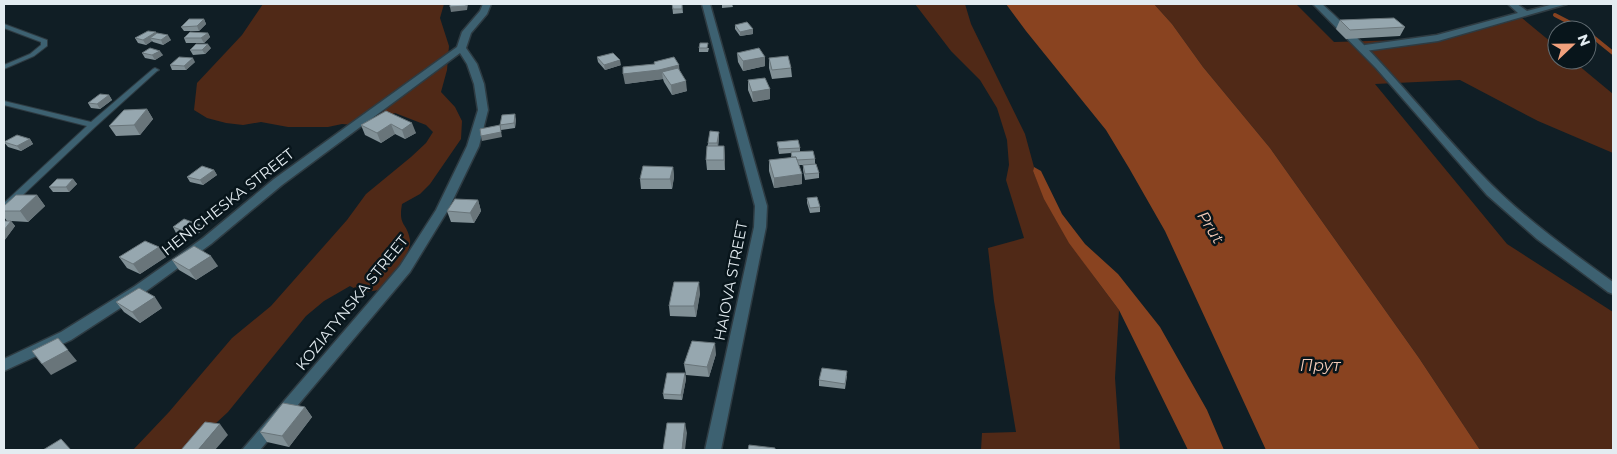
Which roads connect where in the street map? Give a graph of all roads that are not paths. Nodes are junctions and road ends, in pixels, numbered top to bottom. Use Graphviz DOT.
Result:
graph roads {
  1 [pos="487,4"];
  2 [pos="706,4"];
  3 [pos="1317,4"];
  4 [pos="1512,4"];
  5 [pos="1563,4"];
  6 [pos="1525,14"];
  7 [pos="4,26"];
  8 [pos="461,48"];
  9 [pos="1365,48"];
  10 [pos="4,67"];
  11 [pos="156,70"];
  12 [pos="4,102"];
  13 [pos="92,125"];
  14 [pos="4,208"];
  15 [pos="1613,289"];
  16 [pos="4,365"];
  17 [pos="250,450"];
  18 [pos="713,450"];
  1 -- 8 [label="street"];
  2 -- 18 [label="street, HAIOVA STREET"];
  3 -- 9 [label="street"];
  4 -- 6 [label="street"];
  5 -- 6 [label="street"];
  6 -- 9 [label="street"];
  7 -- 10 [label="lane"];
  8 -- 16 [label="street, HENICHESKA STREET"];
  8 -- 17 [label="street, KOZIATYNSKA STREET"];
  9 -- 15 [label="street"];
  11 -- 13 [label="lane"];
  12 -- 13 [label="lane"];
  13 -- 14 [label="lane"];
}
